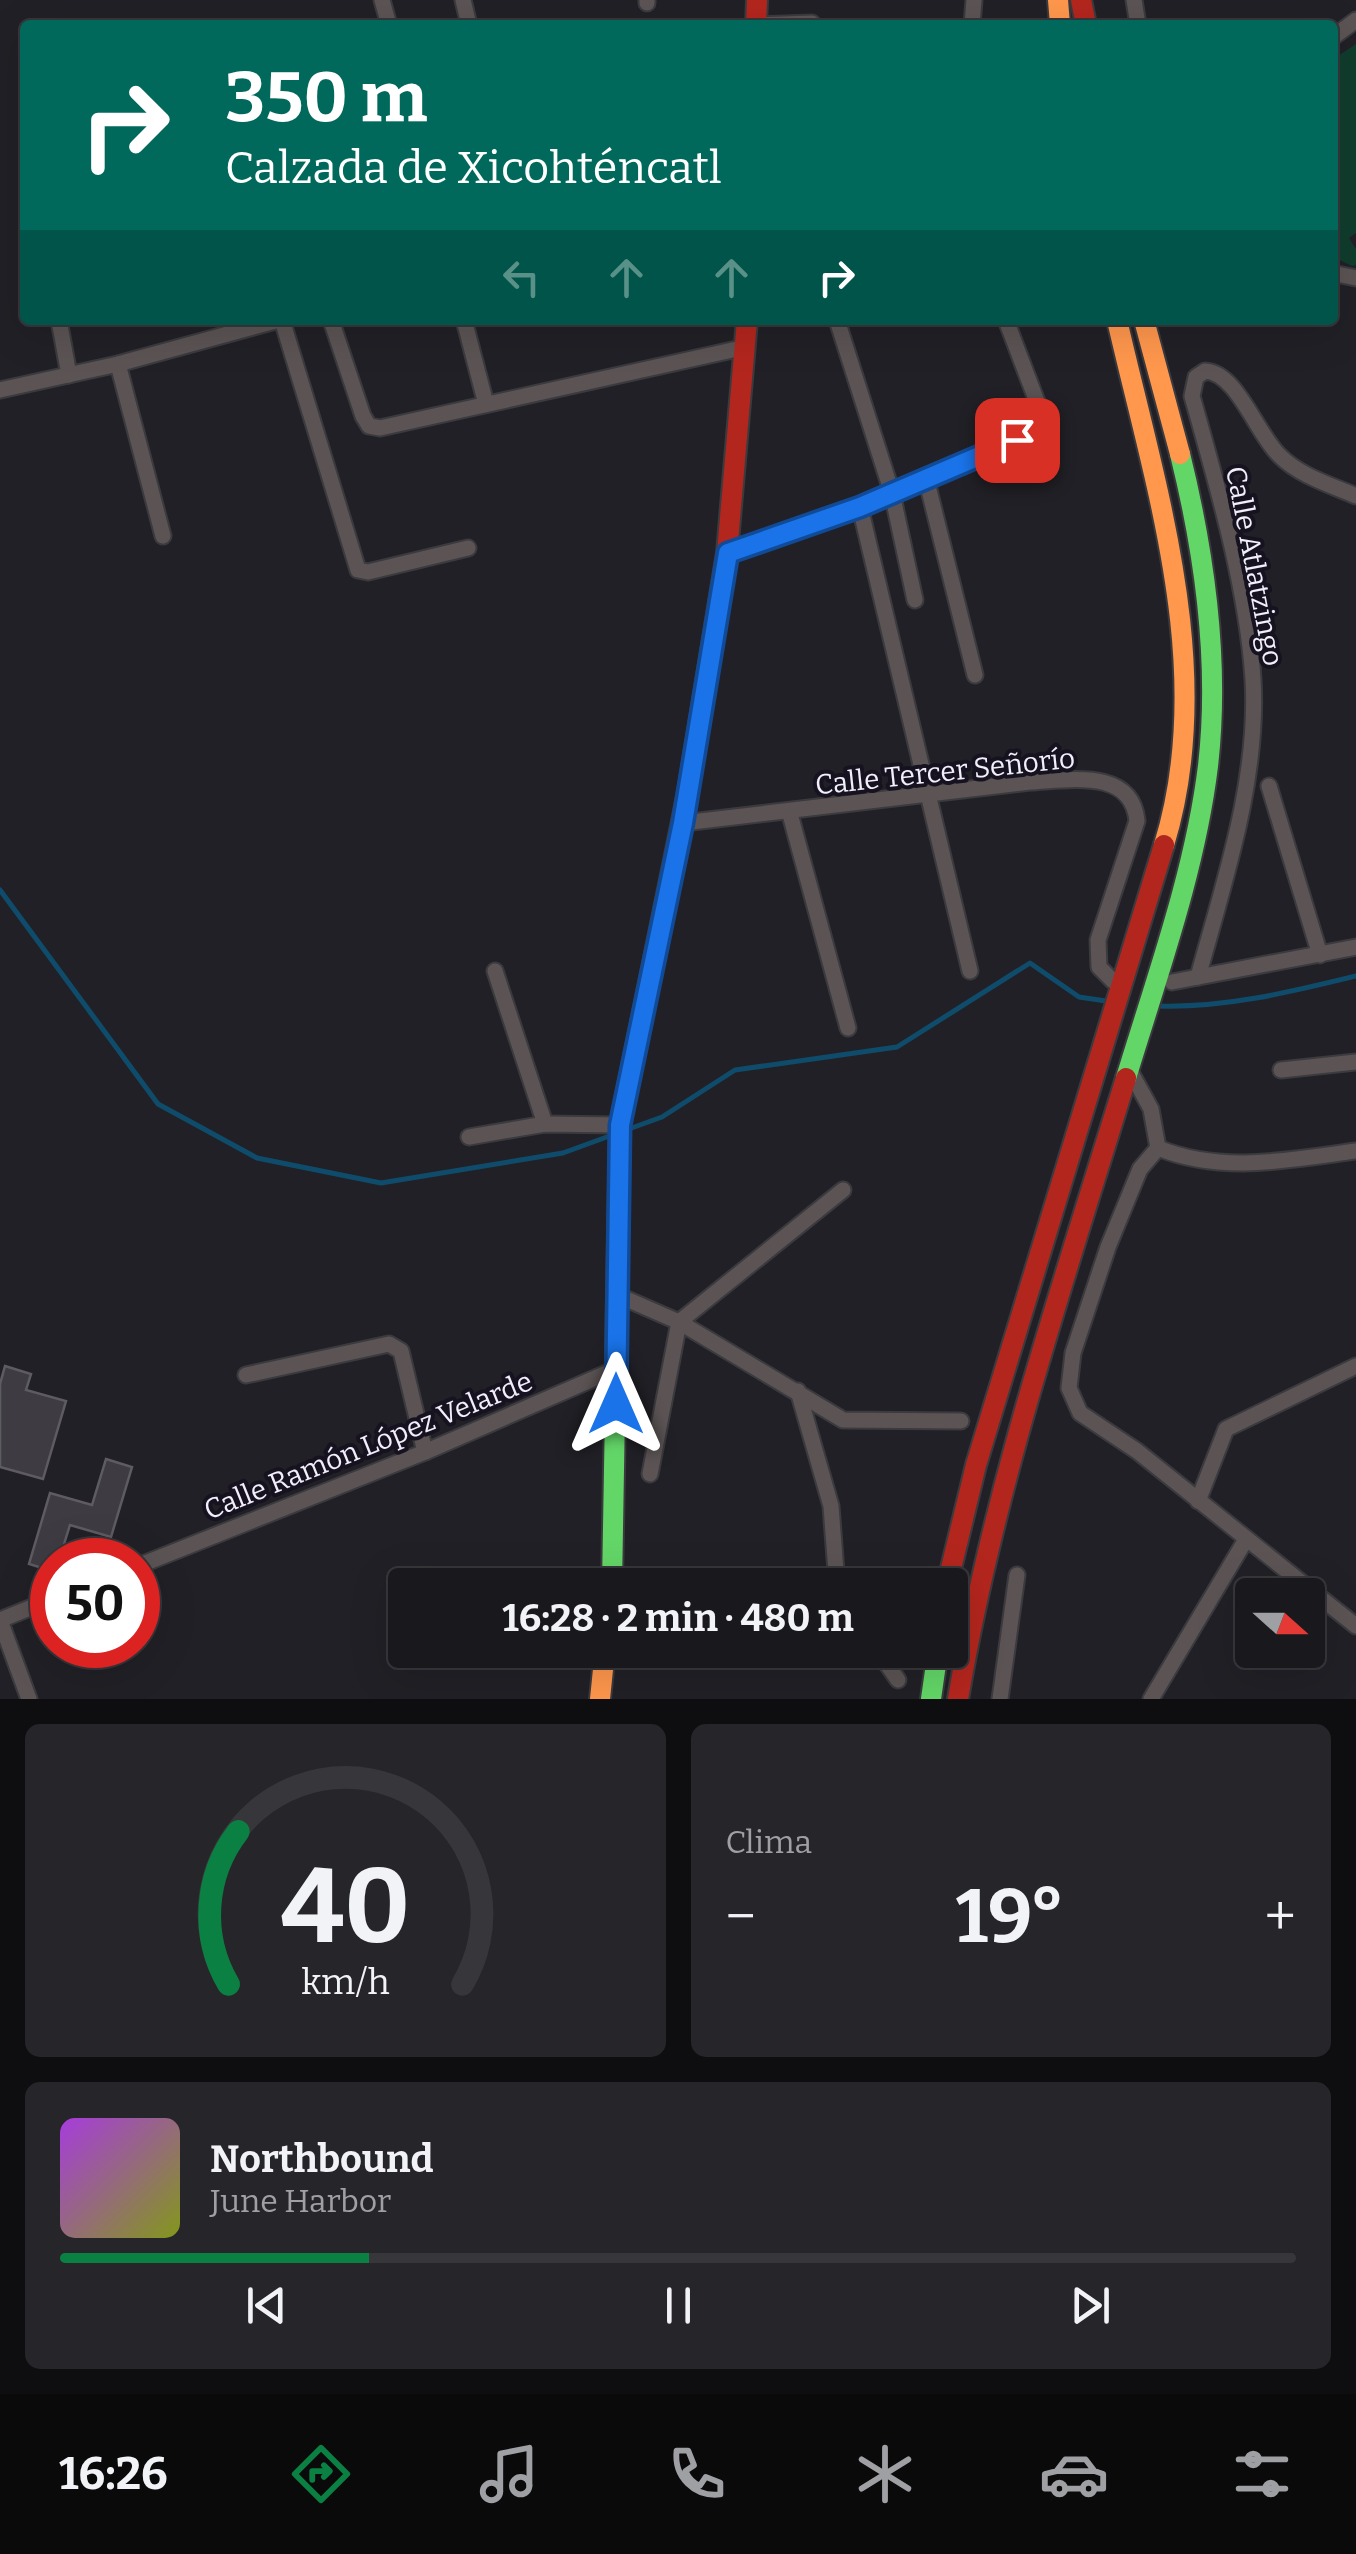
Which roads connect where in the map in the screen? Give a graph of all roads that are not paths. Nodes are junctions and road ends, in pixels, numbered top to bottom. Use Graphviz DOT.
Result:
graph roads {
  1 [pos="60,325"];
  2 [pos="262,325"];
  3 [pos="283,325"];
  4 [pos="333,325"];
  5 [pos="465,325"];
  6 [pos="747,325"];
  7 [pos="839,325"];
  8 [pos="1008,325"];
  9 [pos="1117,325"];
  10 [pos="1145,325"];
  11 [pos="746,347"];
  12 [pos="118,364"];
  13 [pos="69,376"];
  14 [pos="0,390"];
  15 [pos="486,404"];
  16 [pos="926,478"];
  17 [pos="892,493"];
  18 [pos="1356,496"];
  19 [pos="860,507"];
  20 [pos="162,536"];
  21 [pos="468,548"];
  22 [pos="728,553"];
  23 [pos="915,600"];
  24 [pos="974,675"];
  25 [pos="1269,786"];
  26 [pos="930,796"];
  27 [pos="790,814"];
  28 [pos="683,823"];
  29 [pos="1356,947"];
  30 [pos="1320,956"];
  31 [pos="970,970"];
  32 [pos="496,971"];
  33 [pos="1198,978"];
  34 [pos="1113,981"];
  35 [pos="1172,982"];
  36 [pos="848,1028"];
  37 [pos="1356,1062"];
  38 [pos="1128,1070"];
  39 [pos="1280,1070"];
  40 [pos="545,1124"];
  41 [pos="620,1125"];
  42 [pos="469,1137"];
  43 [pos="1158,1148"];
  44 [pos="1356,1151"];
  45 [pos="843,1190"];
  46 [pos="616,1294"];
  47 [pos="678,1322"];
  48 [pos="1356,1366"];
  49 [pos="616,1369"];
  50 [pos="246,1375"];
  51 [pos="798,1391"];
  52 [pos="960,1421"];
  53 [pos="424,1452"];
  54 [pos="650,1474"];
  55 [pos="1198,1500"];
  56 [pos="1245,1541"];
  57 [pos="160,1557"];
  58 [pos="612,1568"];
  59 [pos="836,1568"];
  60 [pos="951,1568"];
  61 [pos="1017,1576"];
  62 [pos="30,1608"];
  63 [pos="0,1620"];
  64 [pos="1356,1626"];
  65 [pos="603,1668"];
  66 [pos="890,1668"];
  67 [pos="935,1668"];
  68 [pos="898,1680"];
  69 [pos="29,1699"];
  70 [pos="600,1699"];
  71 [pos="931,1699"];
  72 [pos="958,1699"];
  73 [pos="1000,1699"];
  74 [pos="1151,1699"];
  1 -- 13 [label="street"];
  2 -- 12 [label="street"];
  3 -- 21 [label="street"];
  4 -- 15 [label="street"];
  5 -- 15 [label="street"];
  6 -- 11 [label="main road"];
  7 -- 17 [label="street"];
  8 -- 16 [label="street"];
  9 -- 60 [label="main road"];
  10 -- 38 [label="main road"];
  11 -- 15 [label="street"];
  11 -- 22 [label="main road"];
  12 -- 13 [label="street"];
  12 -- 20 [label="street"];
  13 -- 14 [label="street"];
  16 -- 17 [label="street"];
  16 -- 24 [label="street"];
  17 -- 19 [label="street"];
  17 -- 23 [label="street"];
  18 -- 33 [label="street, Calle Atlatzingo"];
  19 -- 22 [label="street"];
  19 -- 26 [label="street"];
  22 -- 28 [label="main road"];
  25 -- 30 [label="street"];
  26 -- 27 [label="street, Calle Tercer Señorío"];
  26 -- 31 [label="street"];
  26 -- 34 [label="street, Calle Tercer Señorío"];
  27 -- 28 [label="street, Calle Tercer Señorío"];
  27 -- 36 [label="street"];
  28 -- 41 [label="main road"];
  29 -- 30 [label="street"];
  30 -- 33 [label="street"];
  32 -- 40 [label="street"];
  33 -- 35 [label="street"];
  37 -- 39 [label="street"];
  38 -- 43 [label="street"];
  38 -- 72 [label="main road"];
  40 -- 41 [label="street"];
  40 -- 42 [label="street"];
  41 -- 46 [label="main road"];
  43 -- 44 [label="street"];
  43 -- 55 [label="street"];
  45 -- 47 [label="street"];
  46 -- 47 [label="street"];
  46 -- 49 [label="main road"];
  47 -- 51 [label="street"];
  47 -- 54 [label="street"];
  48 -- 55 [label="street"];
  49 -- 53 [label="street, Calle Ramón López Velarde"];
  49 -- 58 [label="main road"];
  50 -- 53 [label="street"];
  51 -- 52 [label="street"];
  51 -- 59 [label="street"];
  53 -- 57 [label="street, Calle Ramón López Velarde"];
  55 -- 56 [label="street"];
  56 -- 64 [label="street"];
  56 -- 74 [label="street"];
  61 -- 73 [label="street"];
  62 -- 63 [label="street"];
  63 -- 69 [label="street"];
  65 -- 70 [label="main road"];
  66 -- 68 [label="street"];
  67 -- 71 [label="main road"];
}
